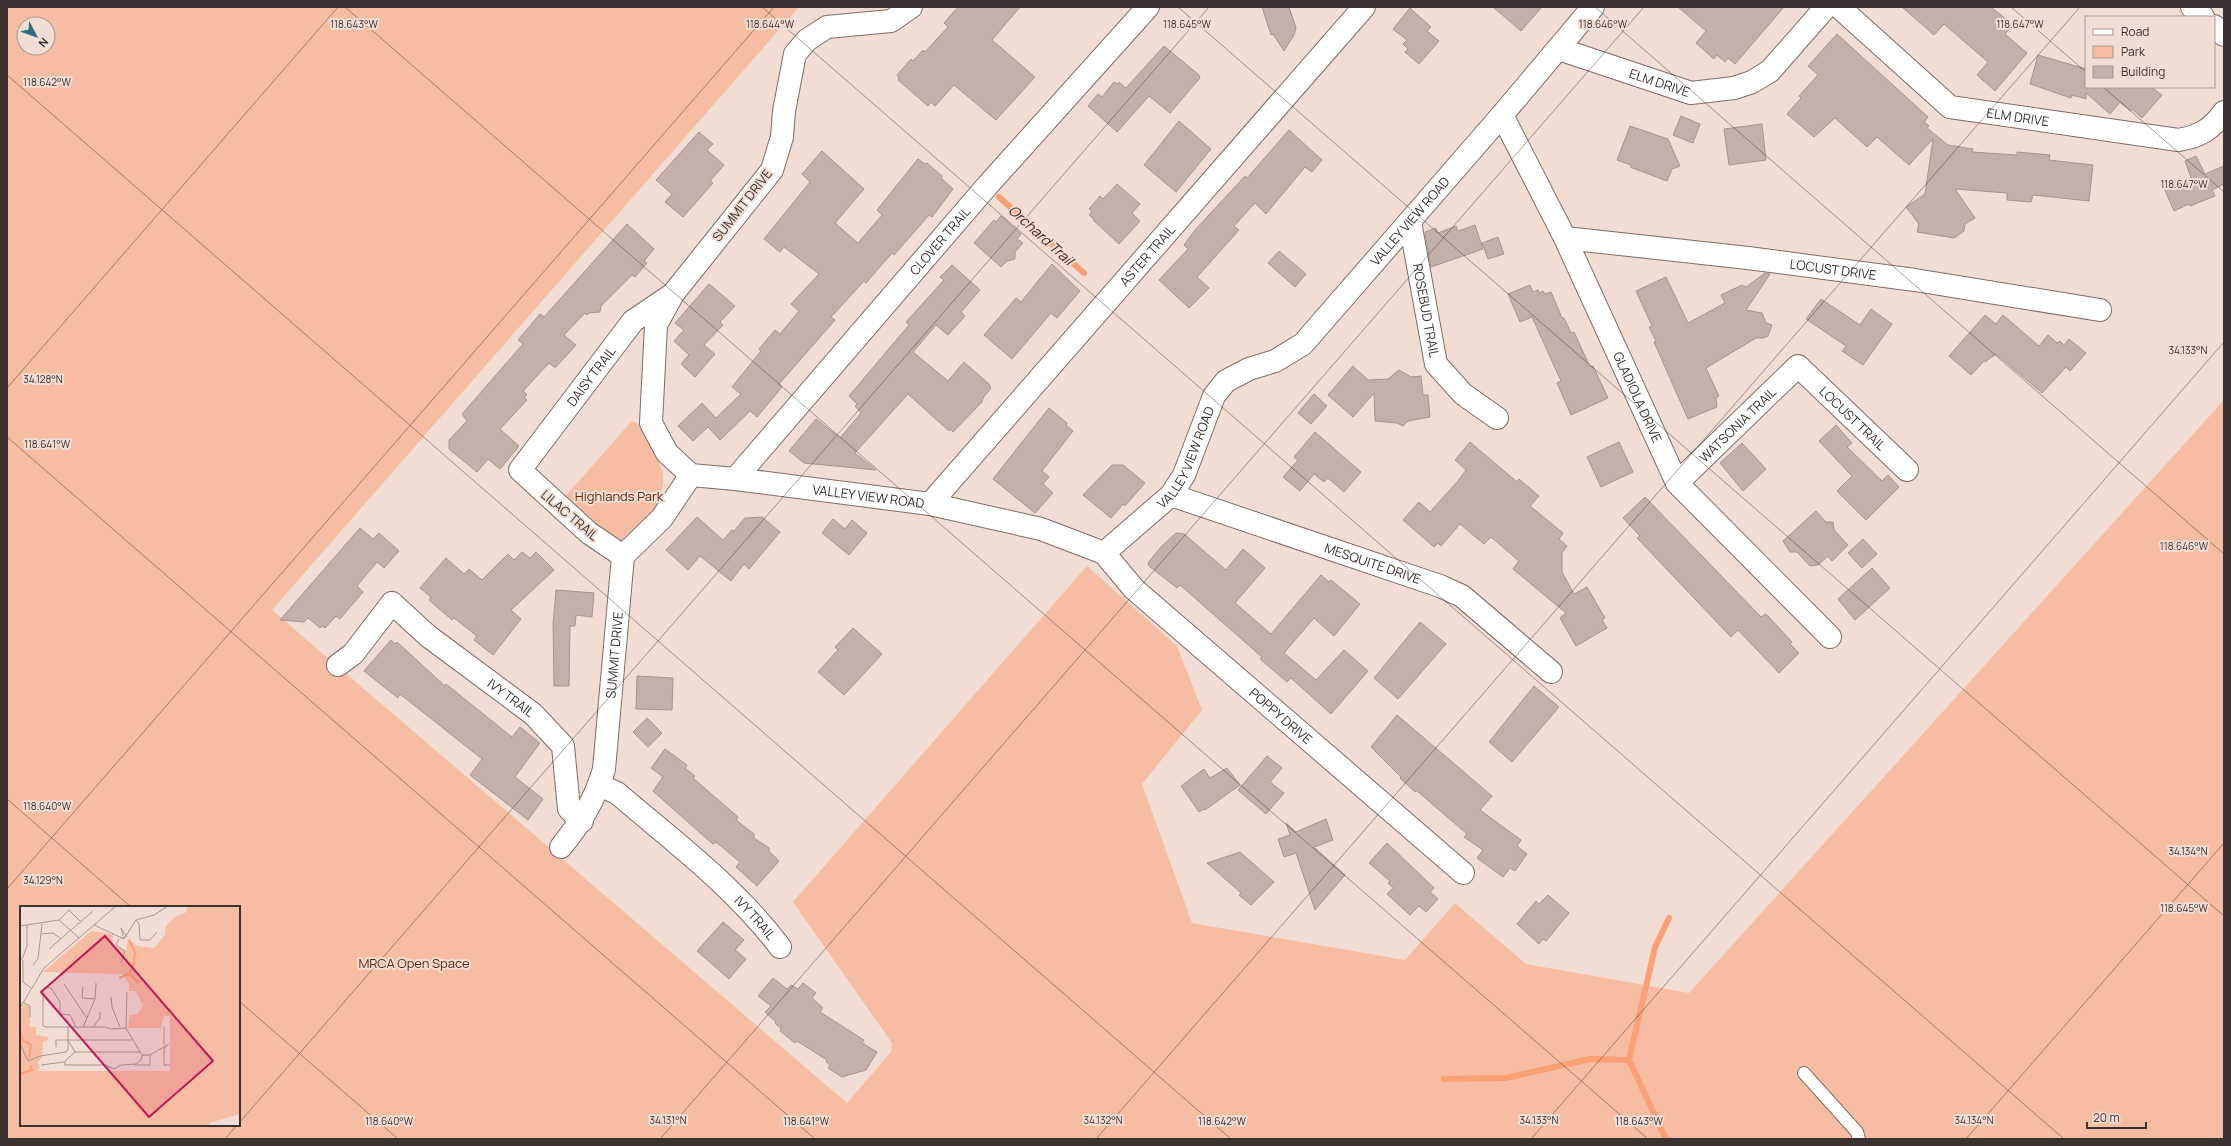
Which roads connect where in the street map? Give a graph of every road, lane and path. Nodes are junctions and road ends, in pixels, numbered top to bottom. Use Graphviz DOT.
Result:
graph roads {
  1 [pos="911,7"];
  2 [pos="1148,7"];
  3 [pos="1364,7"];
  4 [pos="1593,7"];
  5 [pos="1826,7"];
  6 [pos="1839,7"];
  7 [pos="2192,7"];
  8 [pos="2202,16"];
  9 [pos="2215,27"];
  10 [pos="2224,35"];
  11 [pos="1559,50"];
  12 [pos="2224,112"];
  13 [pos="1502,116"];
  14 [pos="1410,222"];
  15 [pos="1566,238"];
  16 [pos="673,294"];
  17 [pos="2100,310"];
  18 [pos="1798,366"];
  19 [pos="1497,418"];
  20 [pos="520,470"];
  21 [pos="1907,470"];
  22 [pos="691,475"];
  23 [pos="735,479"];
  24 [pos="1677,483"];
  25 [pos="1171,495"];
  26 [pos="930,504"];
  27 [pos="1104,552"];
  28 [pos="623,556"];
  29 [pos="1830,637"];
  30 [pos="338,665"];
  31 [pos="1551,672"];
  32 [pos="600,785"];
  33 [pos="582,821"];
  34 [pos="561,847"];
  35 [pos="1463,873"];
  36 [pos="780,947"];
  37 [pos="1804,1073"];
  38 [pos="1859,1139"];
  1 -- 16 [label="street, SUMMIT DRIVE"];
  2 -- 23 [label="street, CLOVER TRAIL"];
  3 -- 26 [label="street, ASTER TRAIL"];
  4 -- 11 [label="street, VALLEY VIEW ROAD"];
  5 -- 11 [label="street, ELM DRIVE"];
  6 -- 12 [label="street, ELM DRIVE"];
  7 -- 8 [label="street"];
  9 -- 10 [label="street"];
  11 -- 13 [label="street, VALLEY VIEW ROAD"];
  13 -- 14 [label="street, VALLEY VIEW ROAD"];
  13 -- 15 [label="street, GLADIOLA DRIVE"];
  14 -- 19 [label="street, ROSEBUD TRAIL"];
  14 -- 25 [label="street, VALLEY VIEW ROAD"];
  15 -- 17 [label="street, LOCUST DRIVE"];
  15 -- 24 [label="street, GLADIOLA DRIVE"];
  16 -- 20 [label="street, DAISY TRAIL"];
  16 -- 22 [label="street, SUMMIT DRIVE"];
  18 -- 21 [label="street, LOCUST TRAIL"];
  18 -- 24 [label="street, WATSONIA TRAIL"];
  20 -- 28 [label="street, LILAC TRAIL"];
  22 -- 23 [label="street, VALLEY VIEW ROAD"];
  22 -- 28 [label="street"];
  23 -- 26 [label="street, VALLEY VIEW ROAD"];
  24 -- 29 [label="street, GLADIOLA DRIVE"];
  25 -- 27 [label="street, VALLEY VIEW ROAD"];
  25 -- 31 [label="street, MESQUITE DRIVE"];
  26 -- 27 [label="street, VALLEY VIEW ROAD"];
  27 -- 35 [label="street, POPPY DRIVE"];
  28 -- 32 [label="street, SUMMIT DRIVE"];
  30 -- 33 [label="street, IVY TRAIL"];
  32 -- 33 [label="street, SUMMIT DRIVE"];
  32 -- 36 [label="street, IVY TRAIL"];
  33 -- 34 [label="street, SUMMIT DRIVE"];
  37 -- 38 [label="lane"];
}
